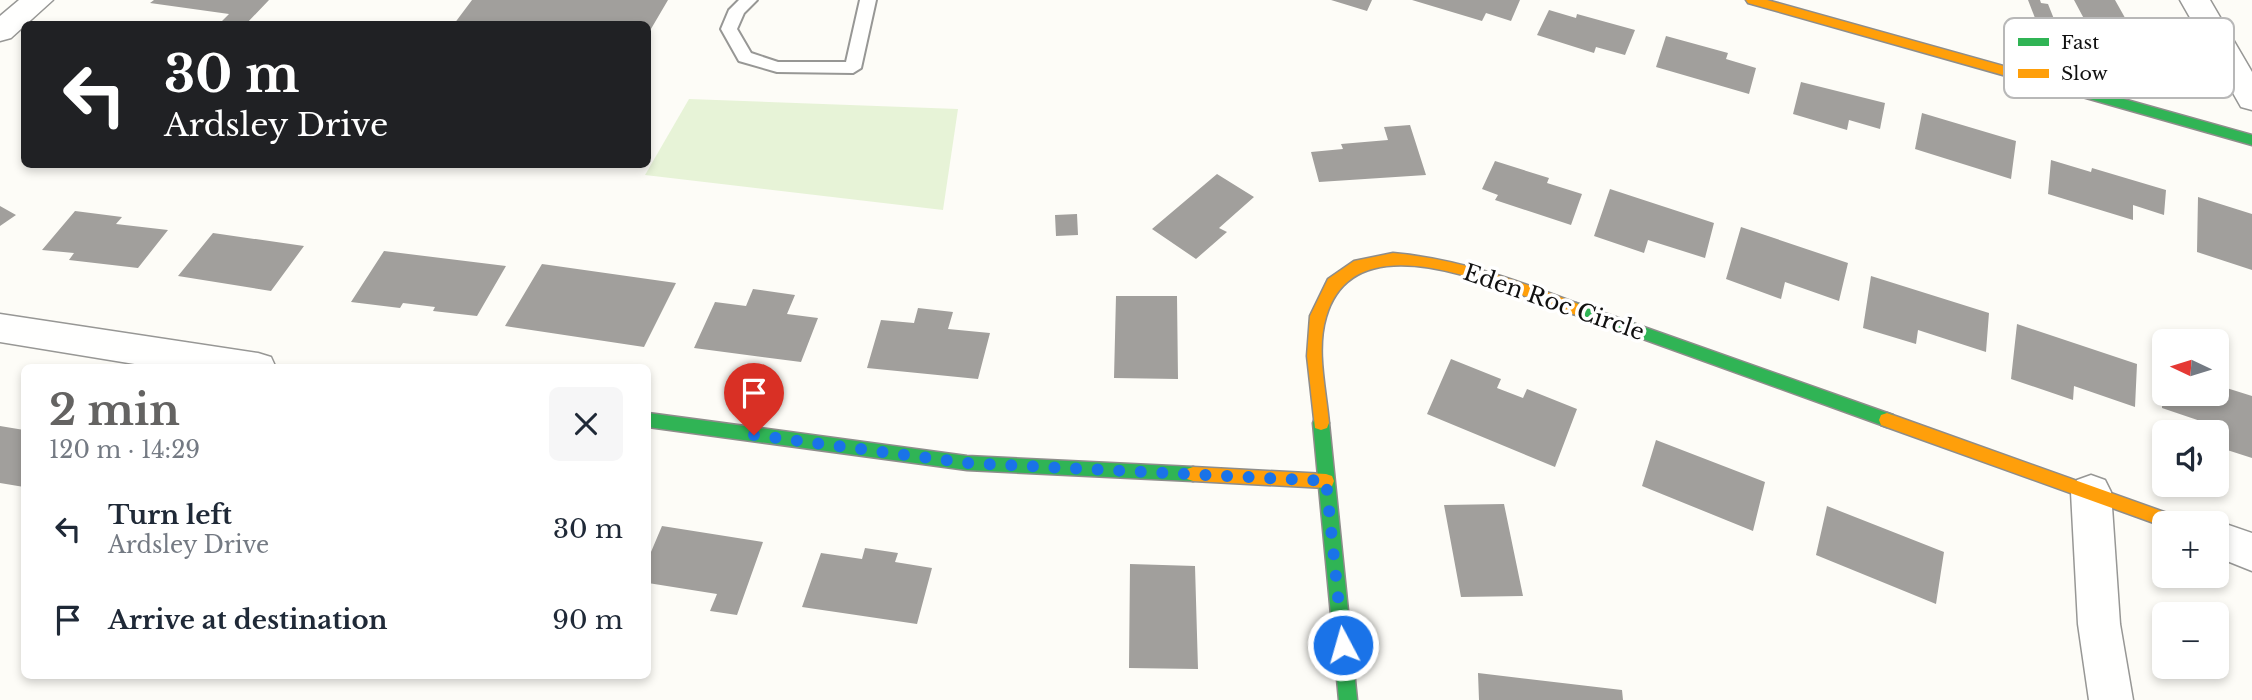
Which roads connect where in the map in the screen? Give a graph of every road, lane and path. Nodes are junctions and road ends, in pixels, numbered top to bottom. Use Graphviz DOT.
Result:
graph roads {
  1 [pos="38,0"];
  2 [pos="749,0"];
  3 [pos="868,0"];
  4 [pos="1752,0"];
  5 [pos="2195,0"];
  6 [pos="1800,7"];
  7 [pos="2205,18"];
  8 [pos="0,31"];
  9 [pos="2004,67"];
  10 [pos="2234,68"];
  11 [pos="2109,98"];
  12 [pos="2252,99"];
  13 [pos="2252,140"];
  14 [pos="0,328"];
  15 [pos="232,364"];
  16 [pos="651,420"];
  17 [pos="1326,481"];
  18 [pos="2091,492"];
  19 [pos="2152,515"];
  20 [pos="2229,543"];
  21 [pos="2252,552"];
  22 [pos="1348,700"];
  23 [pos="2111,700"];
  1 -- 8 [label="street"];
  2 -- 3 [label="lane"];
  4 -- 6 [label="street"];
  5 -- 7 [label="street"];
  6 -- 9 [label="street"];
  10 -- 12 [label="street"];
  11 -- 13 [label="street"];
  14 -- 15 [label="street"];
  16 -- 17 [label="street"];
  17 -- 18 [label="street, Eden Roc Circle"];
  17 -- 22 [label="street, Eden Roc Circle"];
  18 -- 19 [label="street, Eden Roc Circle"];
  18 -- 23 [label="street"];
  20 -- 21 [label="street"];
}
